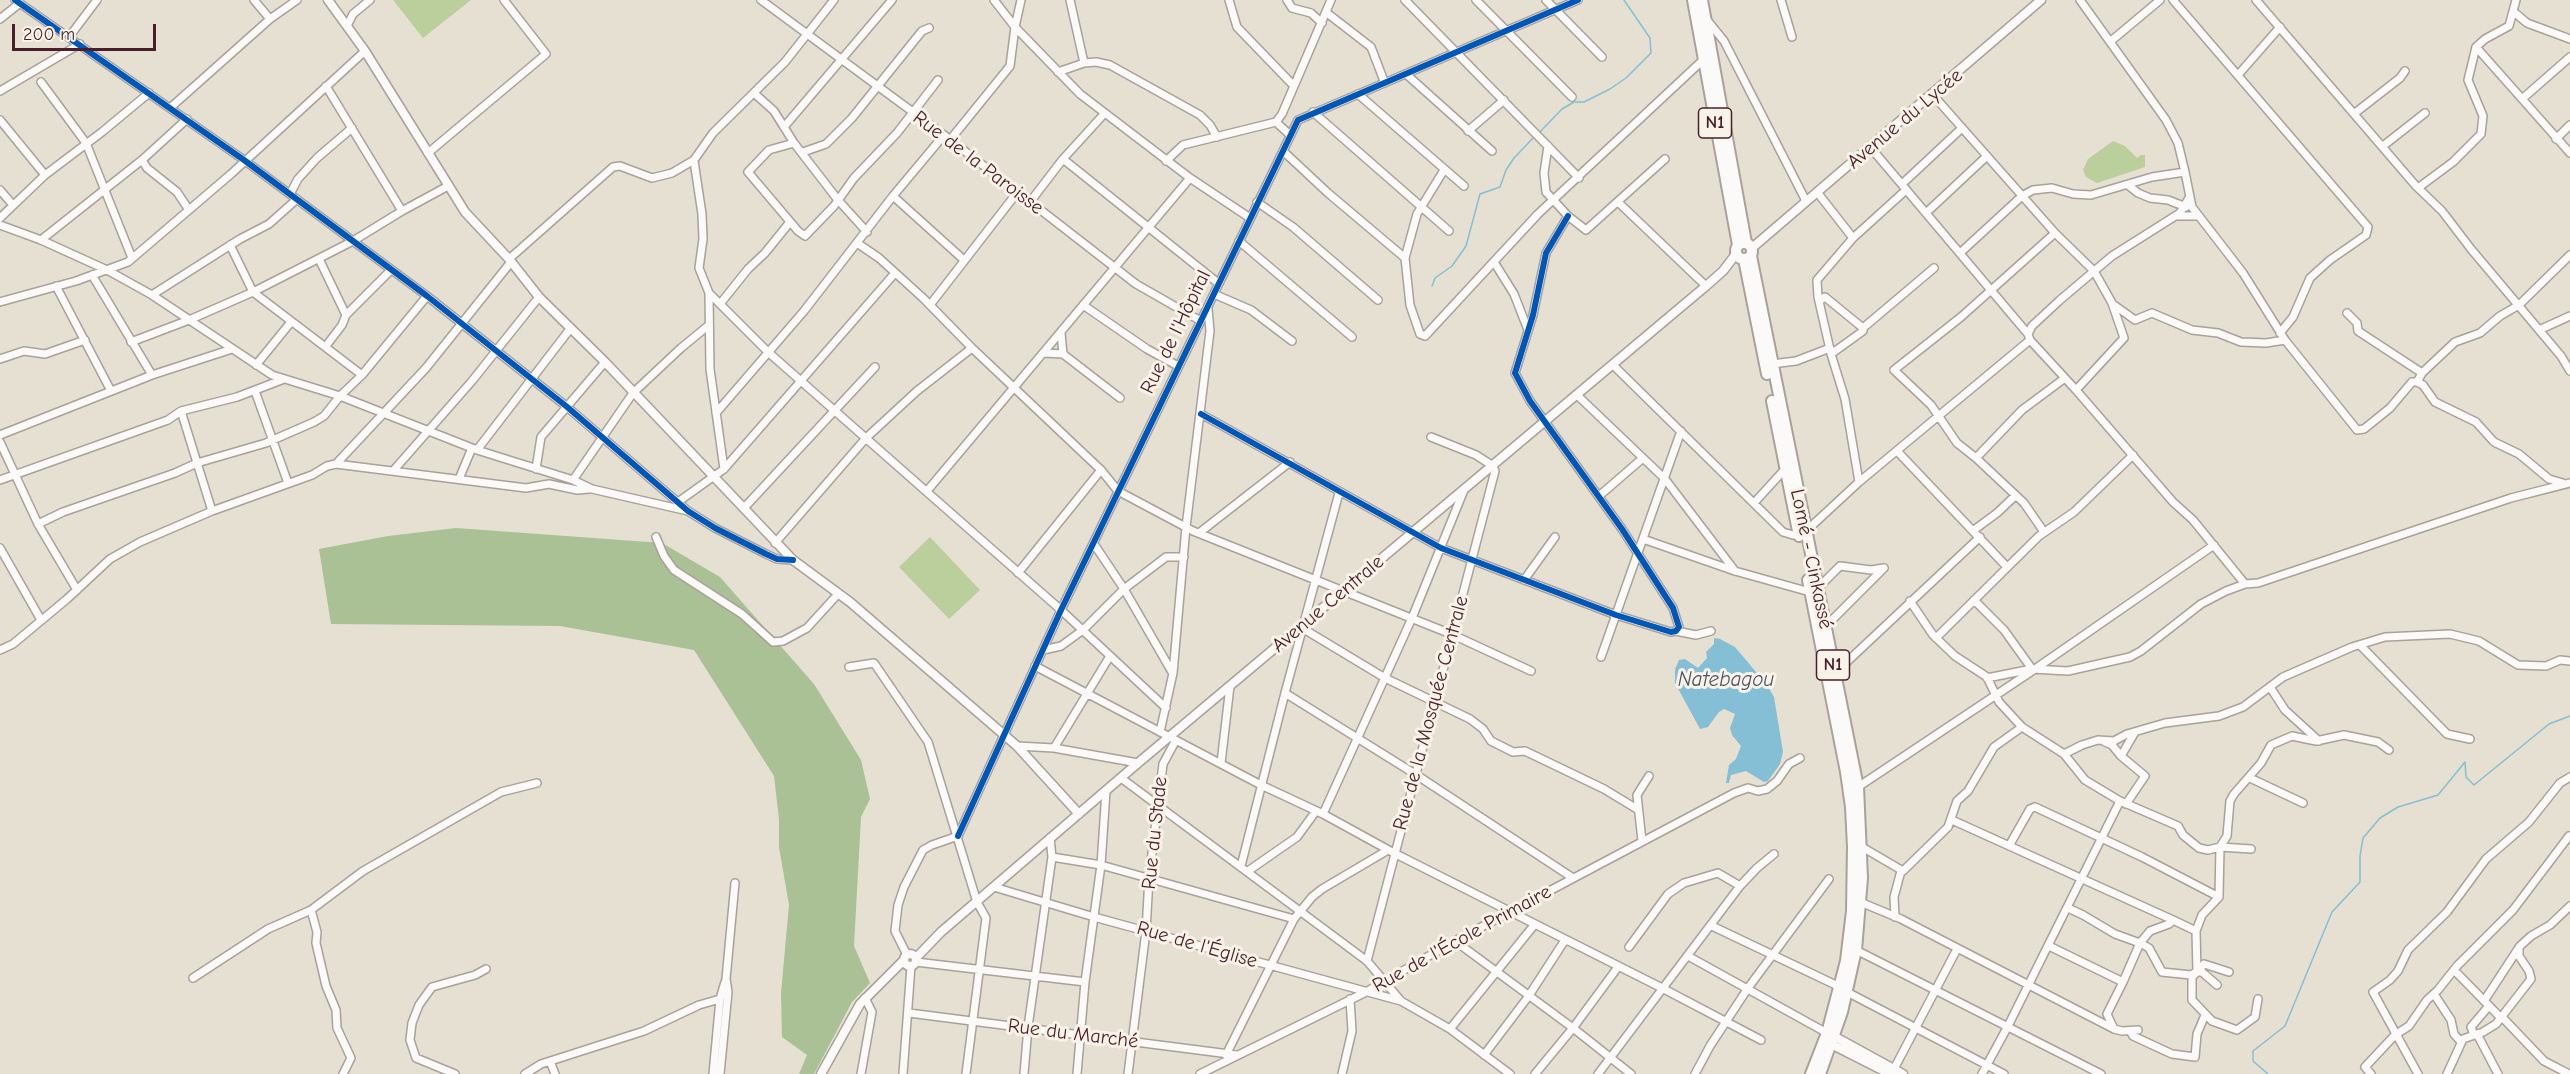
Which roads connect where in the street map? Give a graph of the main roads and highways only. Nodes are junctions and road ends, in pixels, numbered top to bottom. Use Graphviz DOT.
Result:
graph roads {
  1 [pos="328,0"];
  2 [pos="1694,0"];
  3 [pos="1702,0"];
  4 [pos="2038,1"];
  5 [pos="1745,251"];
  6 [pos="1773,386"];
  7 [pos="1802,533"];
  8 [pos="1813,591"];
  9 [pos="1078,814"];
  10 [pos="1843,990"];
  11 [pos="1830,1039"];
  12 [pos="1892,1072"];
  13 [pos="821,1074"];
  14 [pos="1811,1074"];
  15 [pos="1820,1074"];
  16 [pos="1903,1074"];
  1 -- 9 [label="main road"];
  2 -- 5 [label="highway, N1"];
  3 -- 5 [label="highway, N1"];
  4 -- 5 [label="main road, Avenue du Lycée"];
  5 -- 6 [label="highway, Lomé - Cinkassé / N1"];
  5 -- 6 [label="highway, Lomé - Cinkassé / N1"];
  5 -- 9 [label="main road, Avenue Centrale"];
  6 -- 7 [label="highway, Lomé - Cinkassé / N1"];
  6 -- 7 [label="highway, Lomé - Cinkassé / N1"];
  7 -- 8 [label="highway, Lomé - Cinkassé / N1"];
  8 -- 10 [label="highway, Lomé - Cinkassé / N1"];
  8 -- 10 [label="highway, Lomé - Cinkassé / N1"];
  9 -- 13 [label="main road, Avenue Centrale"];
  10 -- 11 [label="highway, Lomé - Cinkassé / N1"];
  11 -- 12 [label="main road"];
  11 -- 14 [label="highway, Lomé - Cinkassé / N1"];
  11 -- 15 [label="highway, Lomé - Cinkassé / N1"];
  12 -- 16 [label="main road"];
}
